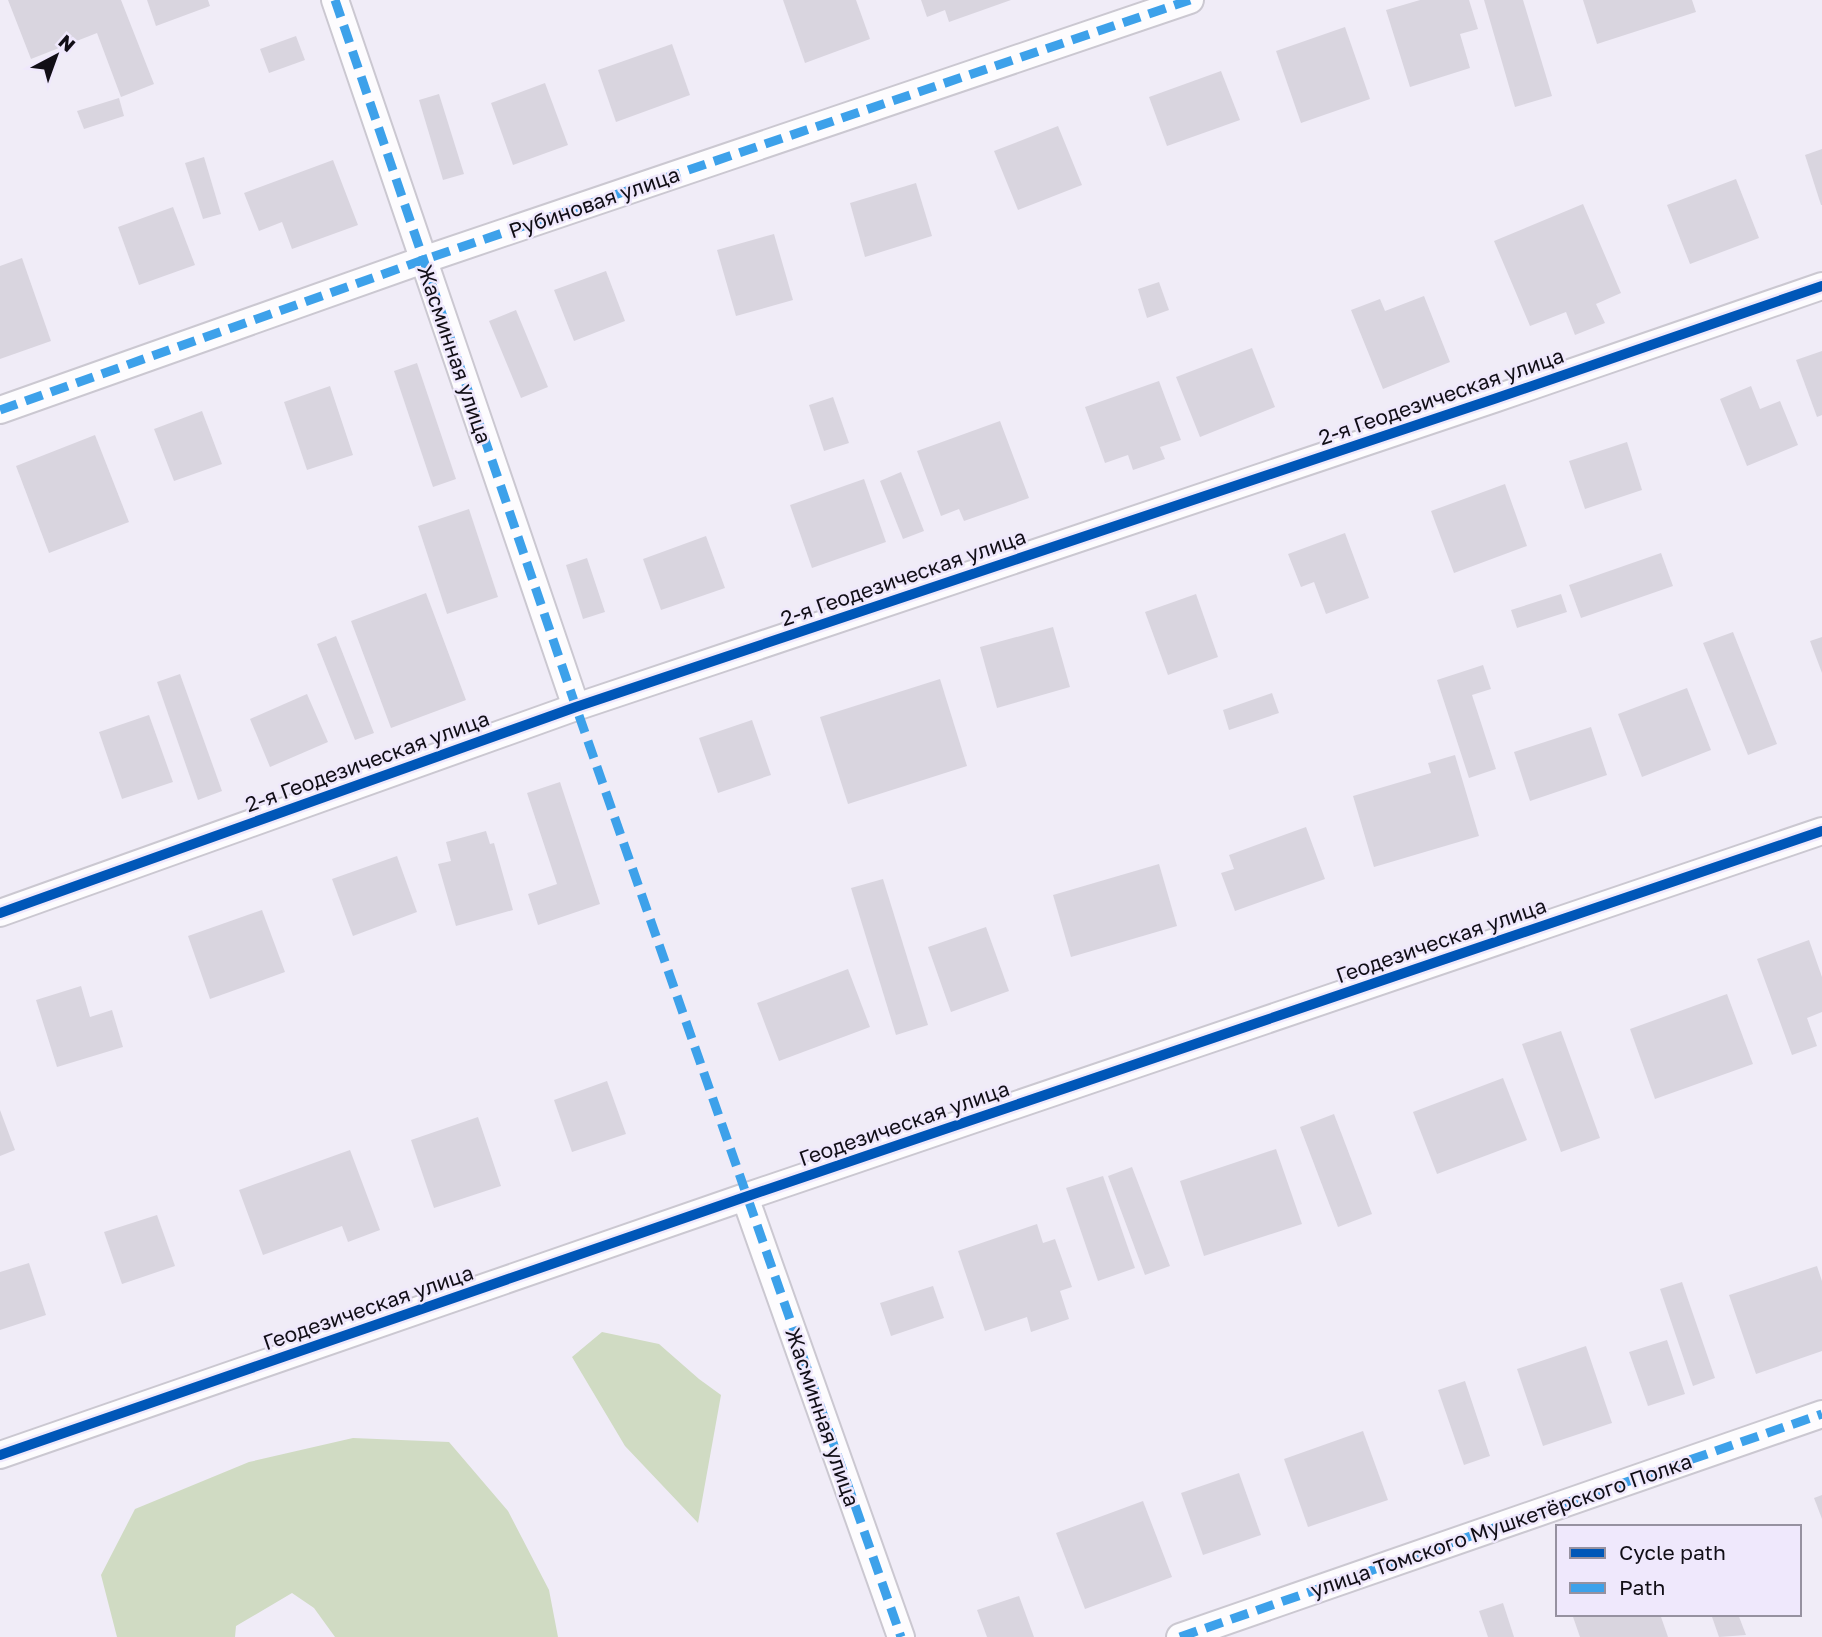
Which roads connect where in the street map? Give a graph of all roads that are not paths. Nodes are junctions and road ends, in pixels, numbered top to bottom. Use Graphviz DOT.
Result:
graph roads {
  1 [pos="335,0"];
  2 [pos="1191,0"];
  3 [pos="423,260"];
  4 [pos="1822,286"];
  5 [pos="0,410"];
  6 [pos="576,707"];
  7 [pos="1822,831"];
  8 [pos="0,913"];
  9 [pos="745,1197"];
  10 [pos="1822,1414"];
  11 [pos="0,1455"];
  12 [pos="901,1637"];
  13 [pos="1180,1637"];
  1 -- 3 [label="street, Жасминная улица"];
  2 -- 3 [label="street, Рубиновая улица"];
  3 -- 5 [label="street, Рубиновая улица"];
  3 -- 6 [label="street, Жасминная улица"];
  4 -- 6 [label="street, 2-я Геодезическая улица"];
  6 -- 8 [label="street, 2-я Геодезическая улица"];
  7 -- 9 [label="street, Геодезическая улица"];
  9 -- 11 [label="street, Геодезическая улица"];
  9 -- 12 [label="street, Жасминная улица"];
  10 -- 13 [label="street, улица Томского Мушкетёрского Полка"];
}
